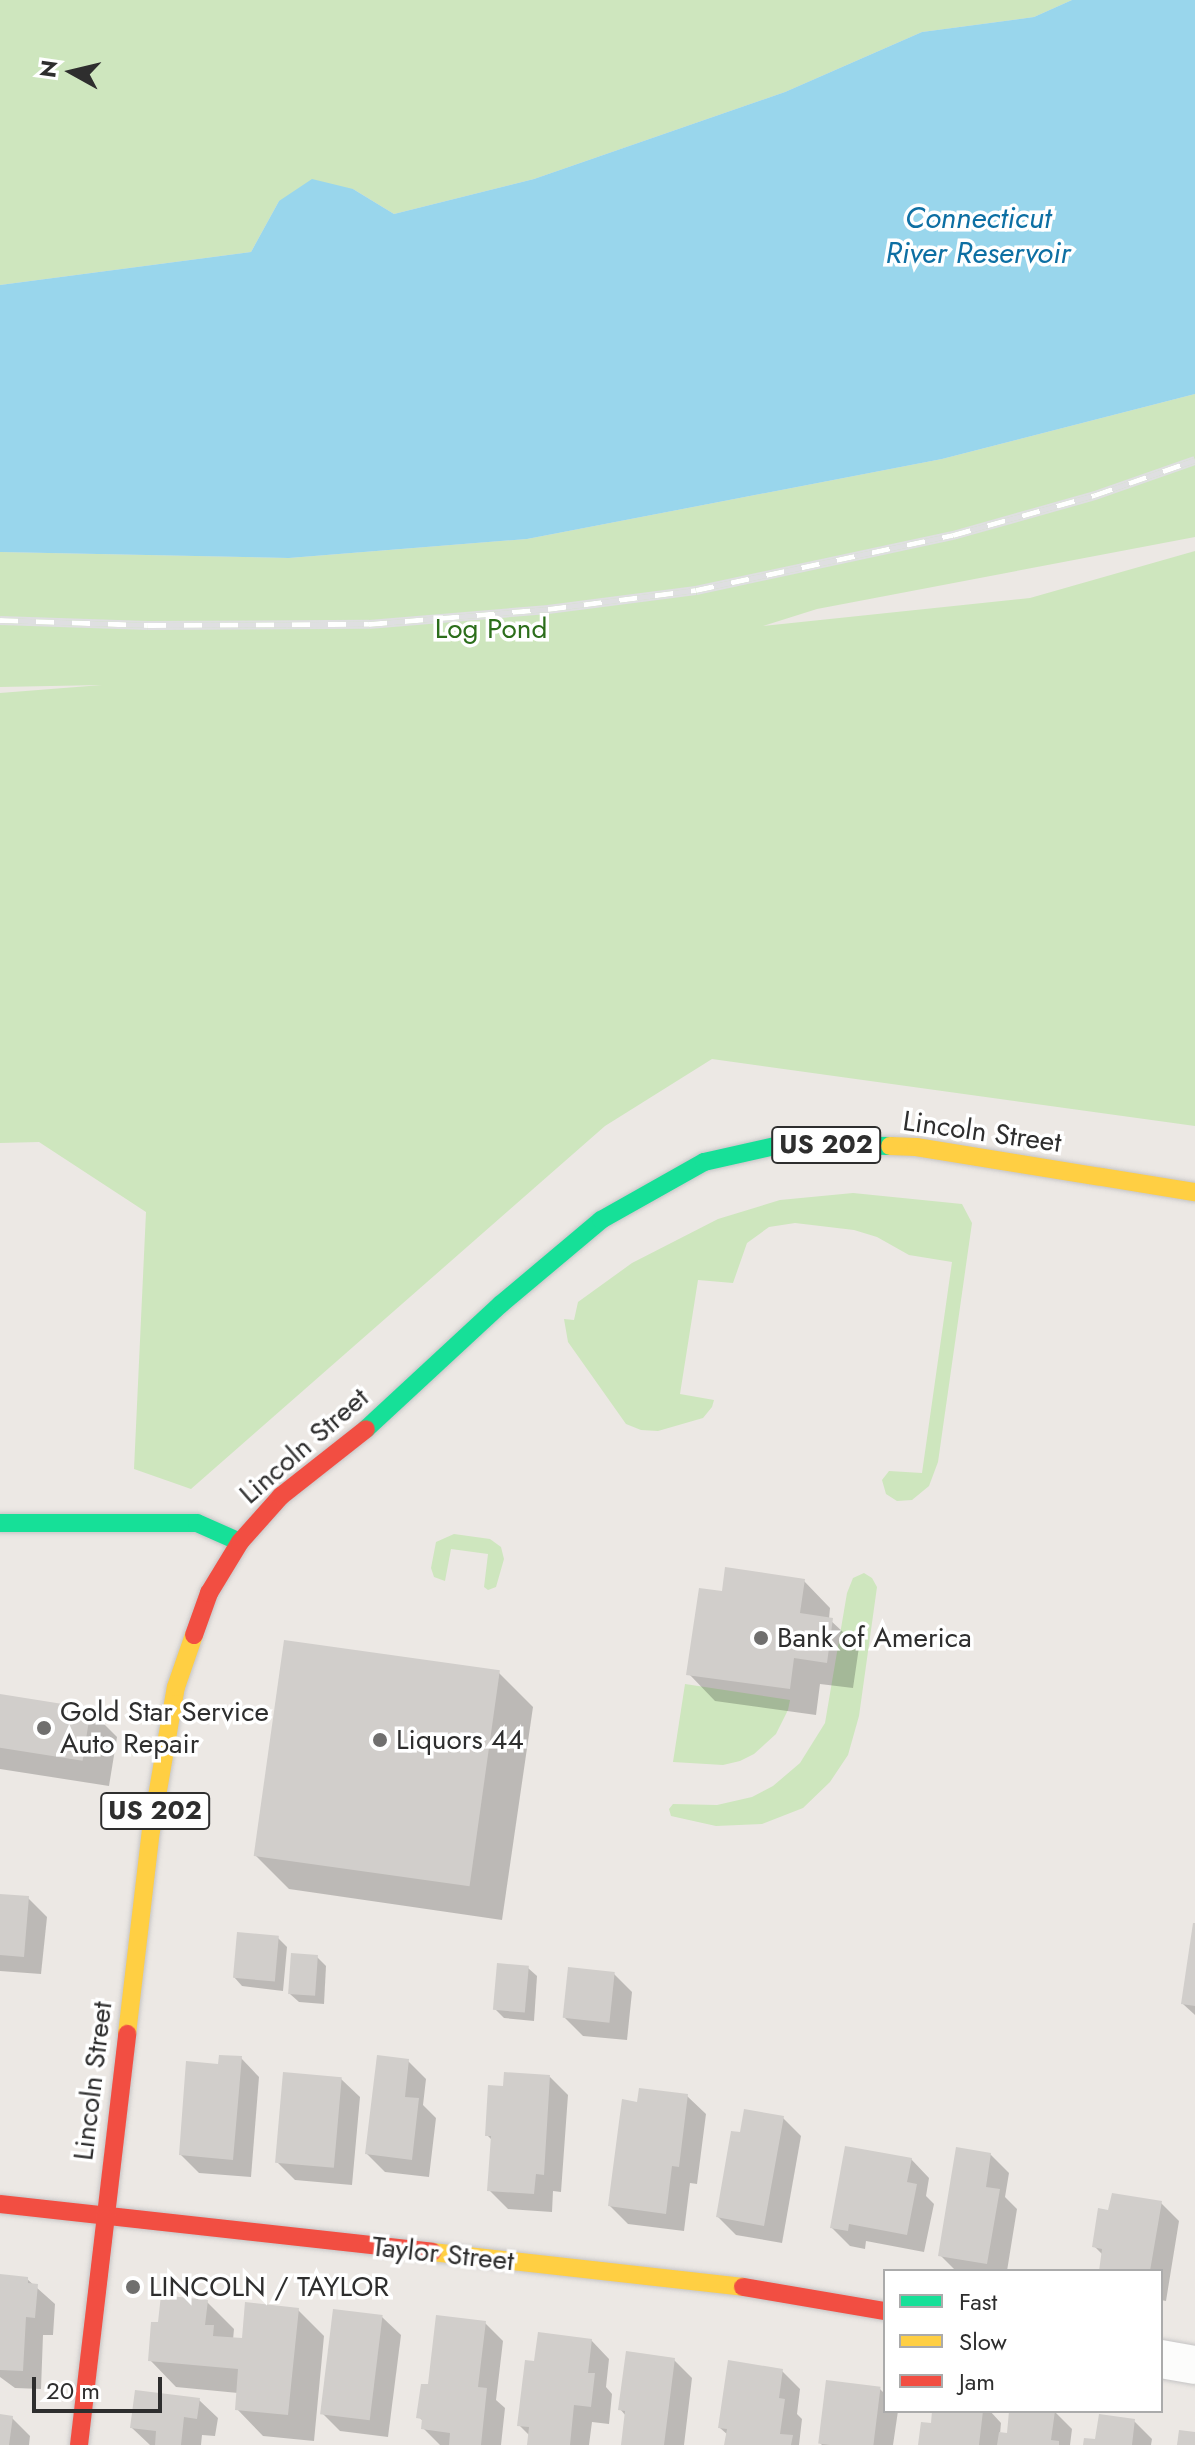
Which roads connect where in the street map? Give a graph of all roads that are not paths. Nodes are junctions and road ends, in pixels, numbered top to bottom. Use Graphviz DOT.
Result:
graph roads {
  1 [pos="1195,1192"];
  2 [pos="0,1523"];
  3 [pos="240,1542"];
  4 [pos="0,2204"];
  5 [pos="103,2217"];
  6 [pos="883,2311"];
  7 [pos="1163,2359"];
  8 [pos="1195,2365"];
  9 [pos="79,2445"];
  1 -- 3 [label="main road, Lincoln Street / US 202"];
  2 -- 3 [label="main road"];
  3 -- 5 [label="main road, Lincoln Street / US 202"];
  4 -- 5 [label="main road, Taylor Street"];
  5 -- 6 [label="main road, Taylor Street"];
  5 -- 9 [label="main road, Lincoln Street / US 202"];
  7 -- 8 [label="street"];
}
